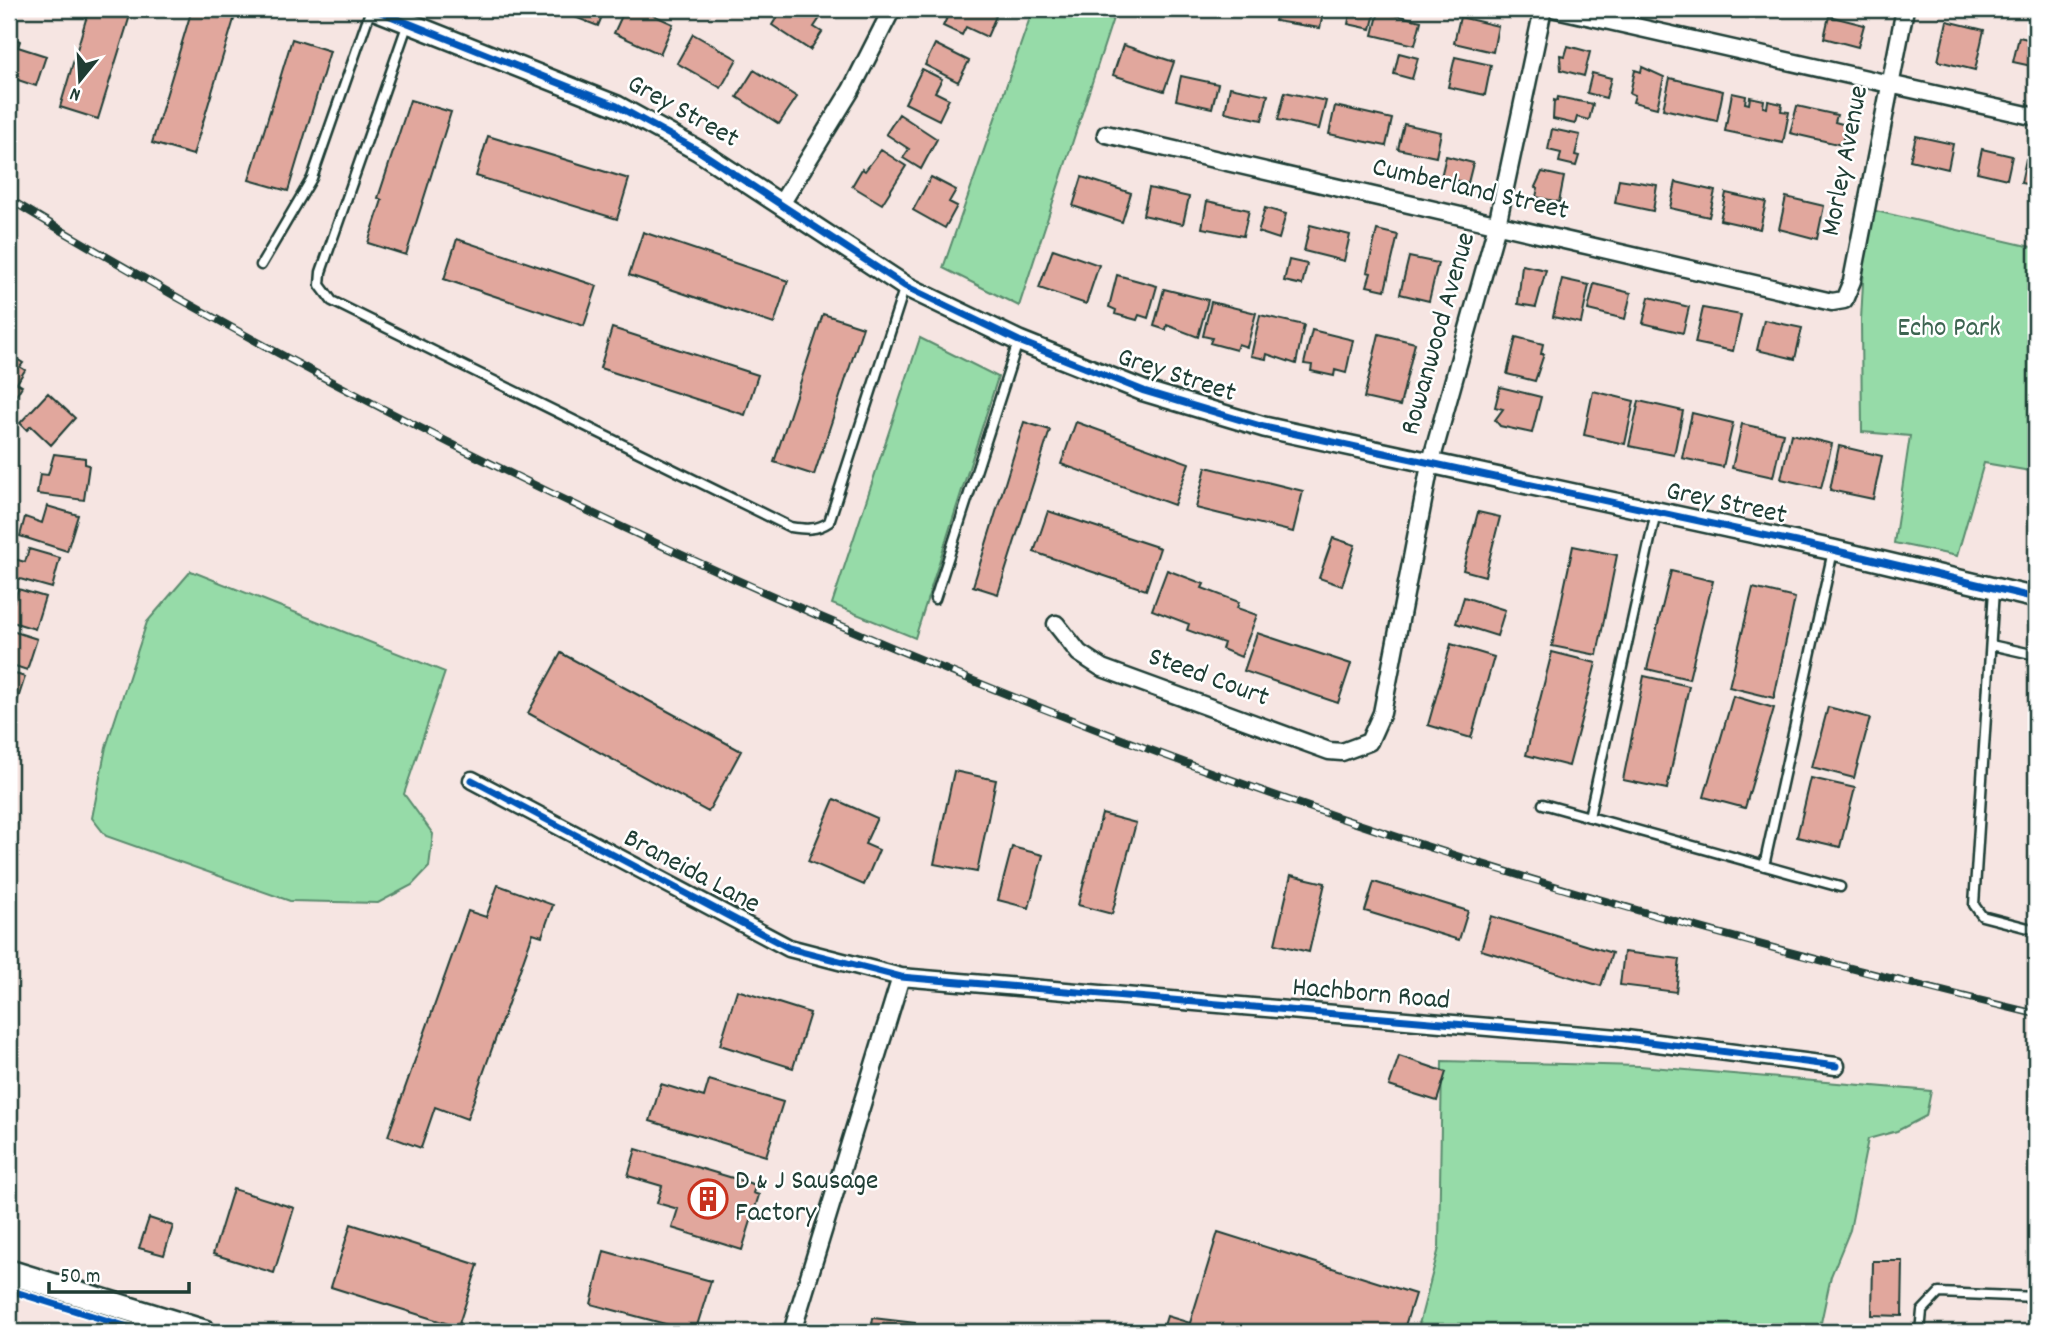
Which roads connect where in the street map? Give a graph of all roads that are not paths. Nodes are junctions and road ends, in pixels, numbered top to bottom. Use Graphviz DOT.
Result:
graph roads {
  1 [pos="372,9"];
  2 [pos="892,9"];
  3 [pos="1543,9"];
  4 [pos="1556,9"];
  5 [pos="1905,9"];
  6 [pos="408,23"];
  7 [pos="1888,85"];
  8 [pos="2036,117"];
  9 [pos="1106,134"];
  10 [pos="781,204"];
  11 [pos="1497,225"];
  12 [pos="261,265"];
  13 [pos="905,286"];
  14 [pos="1822,300"];
  15 [pos="1019,341"];
  16 [pos="1430,465"];
  17 [pos="1656,511"];
  18 [pos="1833,550"];
  19 [pos="1994,588"];
  20 [pos="2036,598"];
  21 [pos="935,599"];
  22 [pos="1056,624"];
  23 [pos="1992,645"];
  24 [pos="2036,655"];
  25 [pos="1359,748"];
  26 [pos="472,780"];
  27 [pos="1543,804"];
  28 [pos="1589,817"];
  29 [pos="1764,866"];
  30 [pos="1840,887"];
  31 [pos="2036,930"];
  32 [pos="901,977"];
  33 [pos="1836,1066"];
  34 [pos="9,1272"];
  35 [pos="2036,1297"];
  36 [pos="204,1332"];
  37 [pos="792,1332"];
  38 [pos="1920,1332"];
  1 -- 6 [label="street, Grey Street"];
  1 -- 12 [label="lane"];
  2 -- 10 [label="street"];
  3 -- 11 [label="street, Rowanwood Avenue"];
  4 -- 7 [label="street"];
  5 -- 7 [label="street, Morley Avenue"];
  6 -- 10 [label="street, Grey Street"];
  6 -- 13 [label="lane"];
  7 -- 8 [label="street"];
  7 -- 14 [label="street, Morley Avenue"];
  9 -- 11 [label="street, Cumberland Street"];
  10 -- 13 [label="street, Grey Street"];
  11 -- 14 [label="street, Cumberland Street"];
  11 -- 16 [label="street, Rowanwood Avenue"];
  13 -- 15 [label="street, Grey Street"];
  15 -- 16 [label="street, Grey Street"];
  15 -- 21 [label="lane"];
  16 -- 17 [label="street, Grey Street"];
  16 -- 25 [label="street, Rowanwood Avenue"];
  17 -- 18 [label="street, Grey Street"];
  17 -- 28 [label="lane"];
  18 -- 19 [label="street, Grey Street"];
  18 -- 29 [label="lane"];
  19 -- 20 [label="street, Grey Street"];
  19 -- 23 [label="lane"];
  22 -- 25 [label="street, Steed Court"];
  23 -- 24 [label="lane"];
  23 -- 31 [label="lane"];
  26 -- 32 [label="street, Braneida Lane"];
  27 -- 28 [label="lane"];
  28 -- 29 [label="lane"];
  29 -- 30 [label="lane"];
  32 -- 33 [label="street, Hachborn Road"];
  32 -- 37 [label="street"];
  34 -- 36 [label="main road"];
  35 -- 38 [label="lane"];
}
